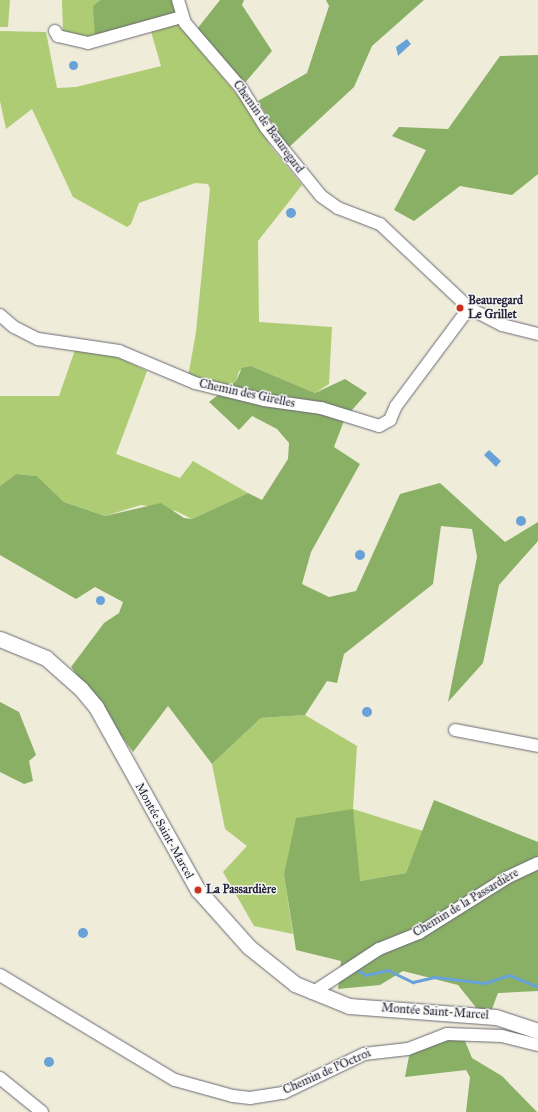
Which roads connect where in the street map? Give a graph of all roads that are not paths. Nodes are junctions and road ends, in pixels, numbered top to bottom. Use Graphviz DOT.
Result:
graph roads {
  1 [pos="178,0"];
  2 [pos="182,17"];
  3 [pos="55,31"];
  4 [pos="469,308"];
  5 [pos="0,315"];
  6 [pos="538,334"];
  7 [pos="0,639"];
  8 [pos="455,730"];
  9 [pos="538,746"];
  10 [pos="538,863"];
  11 [pos="0,975"];
  12 [pos="312,993"];
  13 [pos="538,1031"];
  14 [pos="538,1045"];
  15 [pos="0,1078"];
  16 [pos="42,1112"];
  1 -- 2 [label="street, Chemin de Beauregard"];
  2 -- 3 [label="street"];
  2 -- 4 [label="street, Chemin de Beauregard"];
  4 -- 5 [label="street, Chemin des Girelles"];
  4 -- 6 [label="street, Chemin de Beauregard"];
  7 -- 12 [label="main road, Montée Saint-Marcel"];
  8 -- 9 [label="street"];
  10 -- 12 [label="street, Chemin de la Passardière"];
  11 -- 14 [label="street, Chemin de l'Octroi"];
  12 -- 13 [label="main road, Montée Saint-Marcel"];
  15 -- 16 [label="street"];
}
